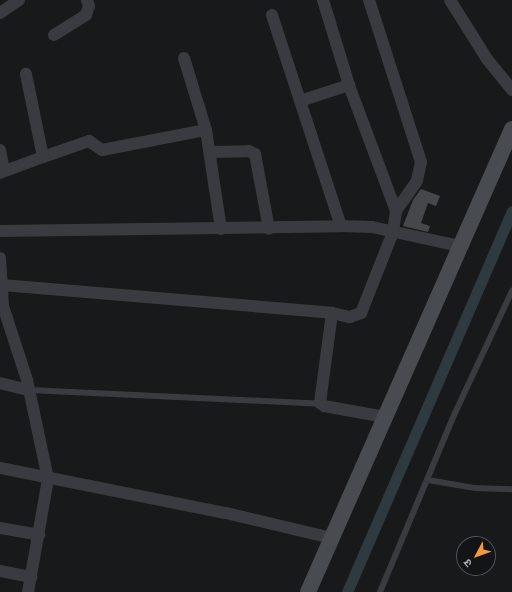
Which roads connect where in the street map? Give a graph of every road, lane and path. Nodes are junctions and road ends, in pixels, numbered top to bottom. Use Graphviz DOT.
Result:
graph roads {
  1 [pos="19,0"];
  2 [pos="87,0"];
  3 [pos="323,0"];
  4 [pos="369,0"];
  5 [pos="450,0"];
  6 [pos="0,13"];
  7 [pos="272,15"];
  8 [pos="54,35"];
  9 [pos="184,58"];
  10 [pos="26,74"];
  11 [pos="349,85"];
  12 [pos="512,90"];
  13 [pos="300,101"];
  14 [pos="512,129"];
  15 [pos="206,130"];
  16 [pos="0,150"];
  17 [pos="210,152"];
  18 [pos="43,157"];
  19 [pos="2,172"];
  20 [pos="396,211"];
  21 [pos="341,226"];
  22 [pos="269,229"];
  23 [pos="0,230"];
  24 [pos="221,230"];
  25 [pos="393,232"];
  26 [pos="459,246"];
  27 [pos="0,258"];
  28 [pos="2,285"];
  29 [pos="512,291"];
  30 [pos="332,313"];
  31 [pos="0,383"];
  32 [pos="30,390"];
  33 [pos="321,404"];
  34 [pos="384,417"];
  35 [pos="0,468"];
  36 [pos="48,479"];
  37 [pos="428,480"];
  38 [pos="512,489"];
  39 [pos="0,528"];
  40 [pos="39,535"];
  41 [pos="332,538"];
  42 [pos="0,571"];
  43 [pos="31,577"];
  44 [pos="28,592"];
  45 [pos="308,592"];
  46 [pos="380,592"];
  1 -- 6 [label="street"];
  2 -- 8 [label="street"];
  3 -- 11 [label="street"];
  4 -- 20 [label="street"];
  5 -- 12 [label="street"];
  7 -- 13 [label="street"];
  9 -- 15 [label="street"];
  10 -- 18 [label="street"];
  11 -- 13 [label="street"];
  11 -- 20 [label="street"];
  13 -- 21 [label="street"];
  14 -- 26 [label="street"];
  15 -- 17 [label="street"];
  15 -- 18 [label="street"];
  16 -- 19 [label="street"];
  17 -- 22 [label="street"];
  17 -- 24 [label="street"];
  18 -- 19 [label="street"];
  20 -- 25 [label="street"];
  21 -- 22 [label="street"];
  21 -- 25 [label="street"];
  22 -- 24 [label="street"];
  23 -- 24 [label="street"];
  25 -- 26 [label="street"];
  25 -- 30 [label="street"];
  26 -- 34 [label="street"];
  27 -- 28 [label="street"];
  28 -- 30 [label="street"];
  28 -- 32 [label="street"];
  29 -- 37 [label="lane"];
  30 -- 33 [label="street"];
  31 -- 32 [label="street"];
  32 -- 33 [label="lane"];
  32 -- 36 [label="street"];
  33 -- 34 [label="street"];
  34 -- 41 [label="street"];
  35 -- 36 [label="street"];
  36 -- 40 [label="street"];
  36 -- 41 [label="street"];
  37 -- 38 [label="lane"];
  37 -- 46 [label="lane"];
  39 -- 40 [label="street"];
  40 -- 43 [label="street"];
  41 -- 45 [label="street"];
  42 -- 43 [label="street"];
  43 -- 44 [label="street"];
}
